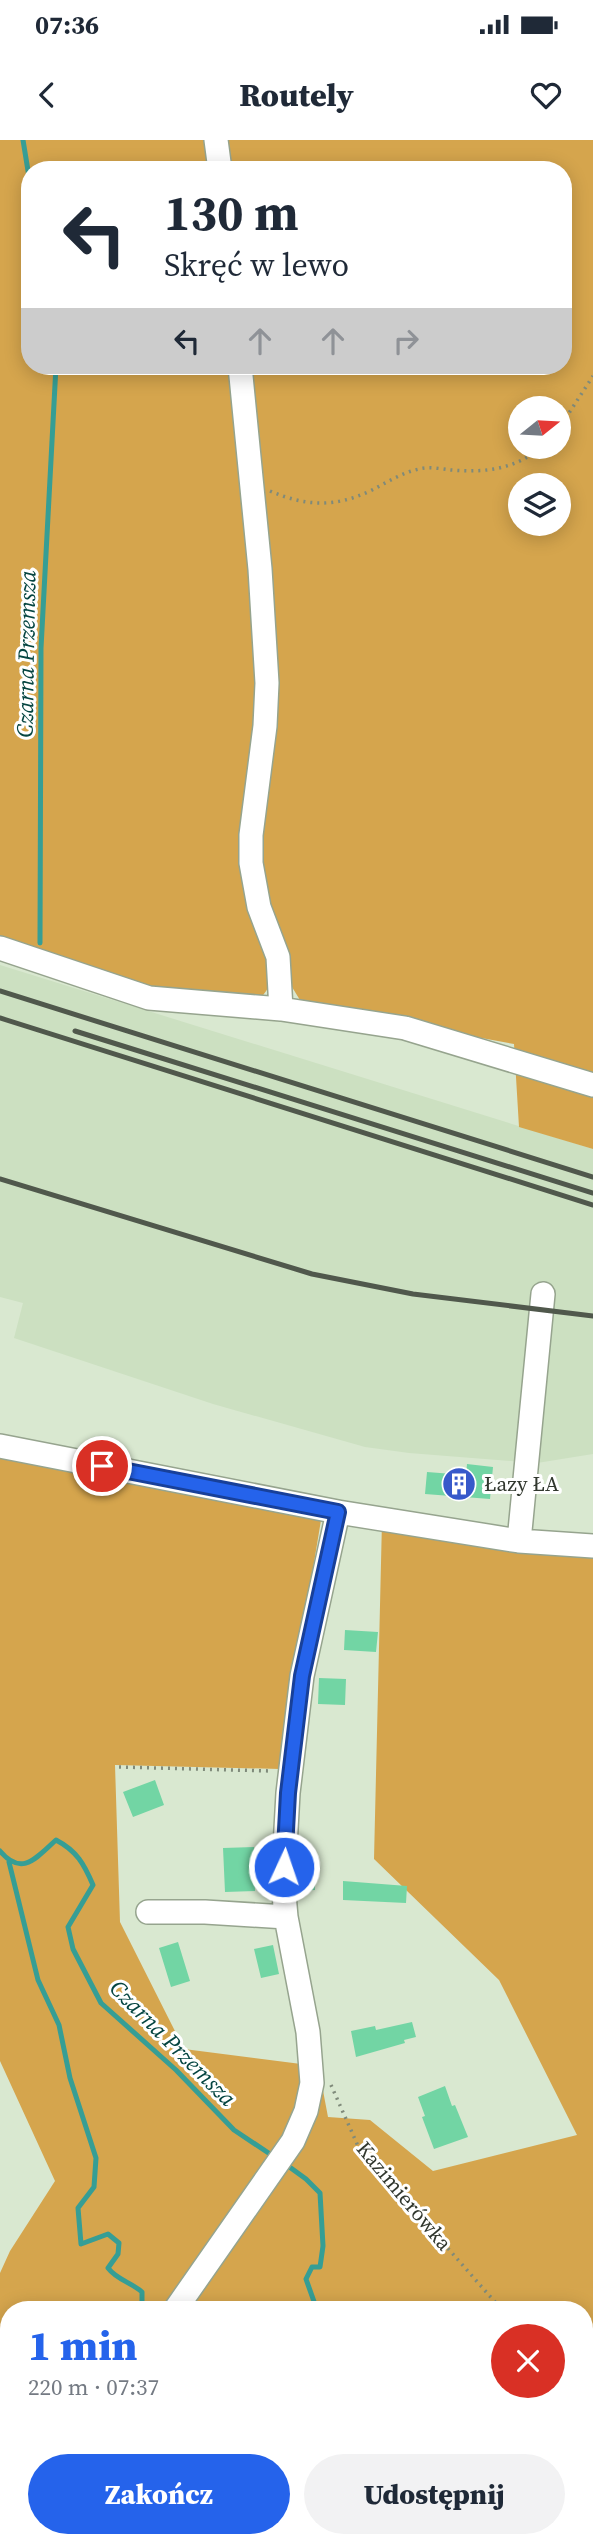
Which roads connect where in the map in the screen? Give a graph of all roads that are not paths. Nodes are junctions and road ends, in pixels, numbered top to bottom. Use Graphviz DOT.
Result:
graph roads {
  1 [pos="216,140"];
  2 [pos="219,161"];
  3 [pos="241,375"];
  4 [pos="0,948"];
  5 [pos="281,1009"];
  6 [pos="593,1085"];
  7 [pos="543,1294"];
  8 [pos="0,1446"];
  9 [pos="338,1512"];
  10 [pos="519,1541"];
  11 [pos="593,1546"];
  12 [pos="148,1912"];
  13 [pos="286,1917"];
  14 [pos="181,2301"];
  1 -- 2 [label="street"];
  3 -- 5 [label="street"];
  4 -- 5 [label="street"];
  5 -- 6 [label="street"];
  7 -- 10 [label="street"];
  8 -- 9 [label="street"];
  9 -- 10 [label="street"];
  9 -- 13 [label="street"];
  10 -- 11 [label="street"];
  12 -- 13 [label="street"];
  13 -- 14 [label="street"];
}
